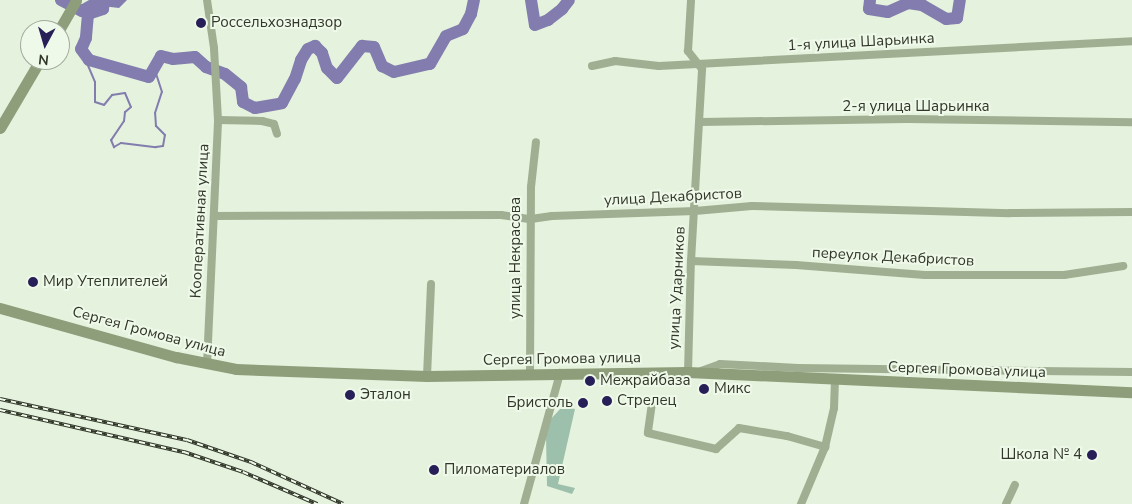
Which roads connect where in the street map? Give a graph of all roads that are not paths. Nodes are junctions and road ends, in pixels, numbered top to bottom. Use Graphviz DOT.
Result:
graph roads {
  1 [pos="76,0"];
  2 [pos="207,0"];
  3 [pos="690,0"];
  4 [pos="65,20"];
  5 [pos="1132,41"];
  6 [pos="696,63"];
  7 [pos="592,66"];
  8 [pos="34,70"];
  9 [pos="218,120"];
  10 [pos="700,122"];
  11 [pos="1132,122"];
  12 [pos="0,128"];
  13 [pos="277,134"];
  14 [pos="536,142"];
  15 [pos="695,211"];
  16 [pos="1132,212"];
  17 [pos="215,216"];
  18 [pos="530,219"];
  19 [pos="691,262"];
  20 [pos="1123,266"];
  21 [pos="431,284"];
  22 [pos="0,308"];
  23 [pos="207,364"];
  24 [pos="693,372"];
  25 [pos="1132,372"];
  26 [pos="560,373"];
  27 [pos="530,374"];
  28 [pos="427,376"];
  29 [pos="835,379"];
  30 [pos="1132,392"];
  31 [pos="652,403"];
  32 [pos="826,447"];
  33 [pos="1015,485"];
  34 [pos="524,504"];
  35 [pos="801,504"];
  36 [pos="1006,504"];
  1 -- 4 [label="street"];
  2 -- 9 [label="street, Кооперативная улица"];
  3 -- 6 [label="street, улица Ударников"];
  5 -- 6 [label="street, 1-я улица Шарьинка"];
  6 -- 7 [label="street, 1-я улица Шарьинка"];
  6 -- 10 [label="street, улица Ударников"];
  8 -- 12 [label="street"];
  9 -- 13 [label="street"];
  9 -- 17 [label="street, Кооперативная улица"];
  10 -- 11 [label="street, 2-я улица Шарьинка"];
  10 -- 15 [label="street, улица Ударников"];
  14 -- 18 [label="street, улица Некрасова"];
  15 -- 16 [label="street, улица Декабристов"];
  15 -- 18 [label="street, улица Декабристов"];
  15 -- 19 [label="street, улица Ударников"];
  17 -- 18 [label="street, улица Декабристов"];
  17 -- 23 [label="street, Кооперативная улица"];
  18 -- 27 [label="street, улица Некрасова"];
  19 -- 20 [label="street, переулок Декабристов"];
  19 -- 24 [label="street, улица Ударников"];
  21 -- 28 [label="street"];
  22 -- 23 [label="street, Сергея Громова улица"];
  23 -- 28 [label="street, Сергея Громова улица"];
  24 -- 25 [label="street"];
  24 -- 26 [label="street, Сергея Громова улица"];
  24 -- 29 [label="street, Сергея Громова улица"];
  26 -- 27 [label="street, Сергея Громова улица"];
  26 -- 34 [label="street"];
  27 -- 28 [label="street, Сергея Громова улица"];
  29 -- 30 [label="street, Сергея Громова улица"];
  29 -- 32 [label="street"];
  31 -- 32 [label="street"];
  32 -- 35 [label="street"];
  33 -- 36 [label="street"];
}
